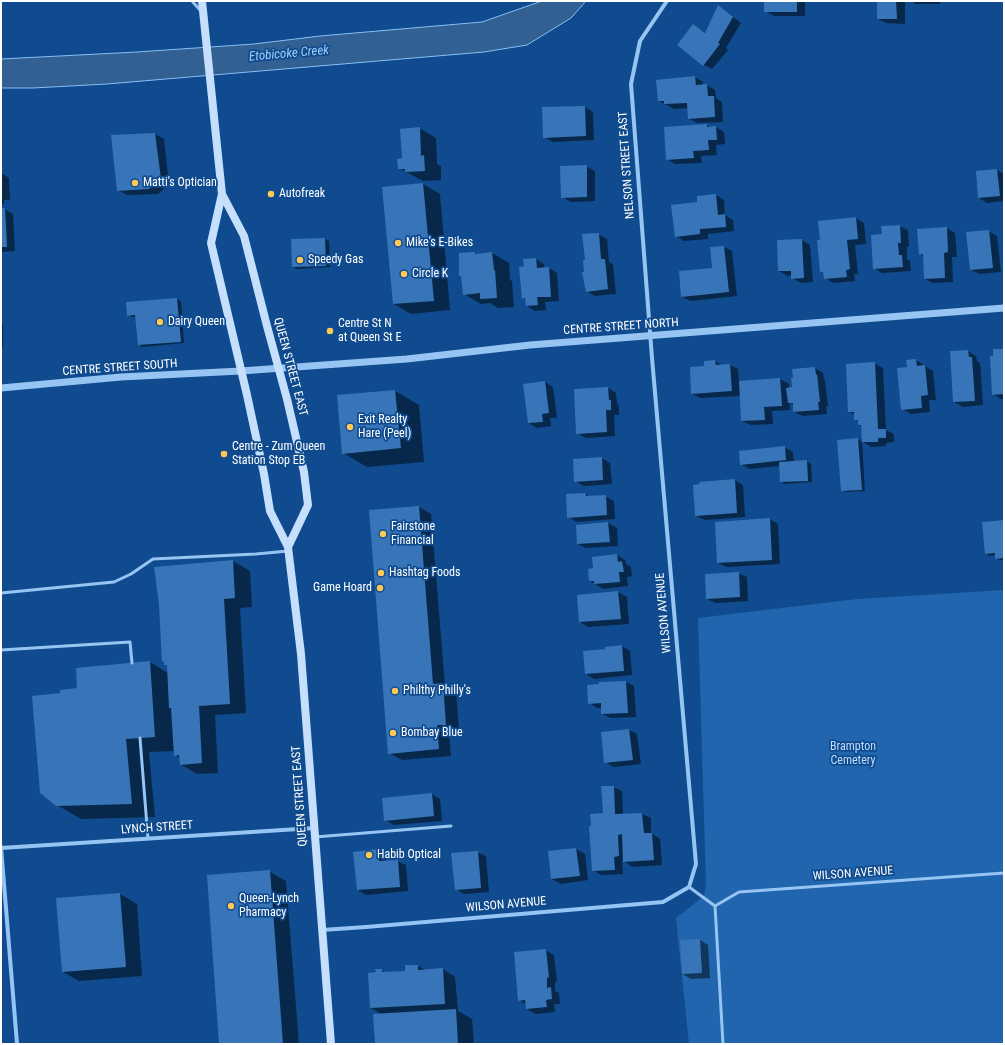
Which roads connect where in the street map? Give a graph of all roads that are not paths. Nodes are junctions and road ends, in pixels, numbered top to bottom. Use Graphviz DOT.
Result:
graph roads {
  1 [pos="192,1"];
  2 [pos="202,1"];
  3 [pos="667,1"];
  4 [pos="204,13"];
  5 [pos="222,194"];
  6 [pos="1004,308"];
  7 [pos="650,336"];
  8 [pos="278,368"];
  9 [pos="241,371"];
  10 [pos="1,388"];
  11 [pos="288,549"];
  12 [pos="1,593"];
  13 [pos="1,650"];
  14 [pos="132,663"];
  15 [pos="140,738"];
  16 [pos="451,826"];
  17 [pos="314,828"];
  18 [pos="315,837"];
  19 [pos="148,839"];
  20 [pos="1,848"];
  21 [pos="1004,874"];
  22 [pos="689,887"];
  23 [pos="715,906"];
  24 [pos="322,930"];
  25 [pos="17,1044"];
  26 [pos="331,1044"];
  27 [pos="723,1044"];
  1 -- 4 [label="lane"];
  2 -- 4 [label="main road, QUEEN STREET EAST"];
  3 -- 7 [label="street, NELSON STREET EAST"];
  4 -- 5 [label="main road, QUEEN STREET EAST"];
  5 -- 8 [label="main road, QUEEN STREET EAST"];
  5 -- 9 [label="main road, QUEEN STREET EAST"];
  6 -- 7 [label="street, CENTRE STREET NORTH"];
  7 -- 8 [label="street, CENTRE STREET NORTH"];
  7 -- 22 [label="street, WILSON AVENUE"];
  8 -- 9 [label="street, CENTRE STREET NORTH"];
  8 -- 11 [label="main road, QUEEN STREET EAST"];
  9 -- 10 [label="street, CENTRE STREET SOUTH"];
  9 -- 11 [label="main road, QUEEN STREET EAST"];
  11 -- 12 [label="lane"];
  11 -- 17 [label="main road, QUEEN STREET EAST"];
  13 -- 14 [label="lane"];
  15 -- 19 [label="lane"];
  16 -- 18 [label="lane"];
  17 -- 18 [label="main road, QUEEN STREET EAST"];
  17 -- 19 [label="street, LYNCH STREET"];
  18 -- 24 [label="main road, QUEEN STREET EAST"];
  19 -- 20 [label="street, LYNCH STREET"];
  20 -- 25 [label="street"];
  21 -- 23 [label="lane, WILSON AVENUE"];
  22 -- 23 [label="lane"];
  22 -- 24 [label="street, WILSON AVENUE"];
  23 -- 27 [label="lane"];
  24 -- 26 [label="main road, QUEEN STREET EAST"];
}
